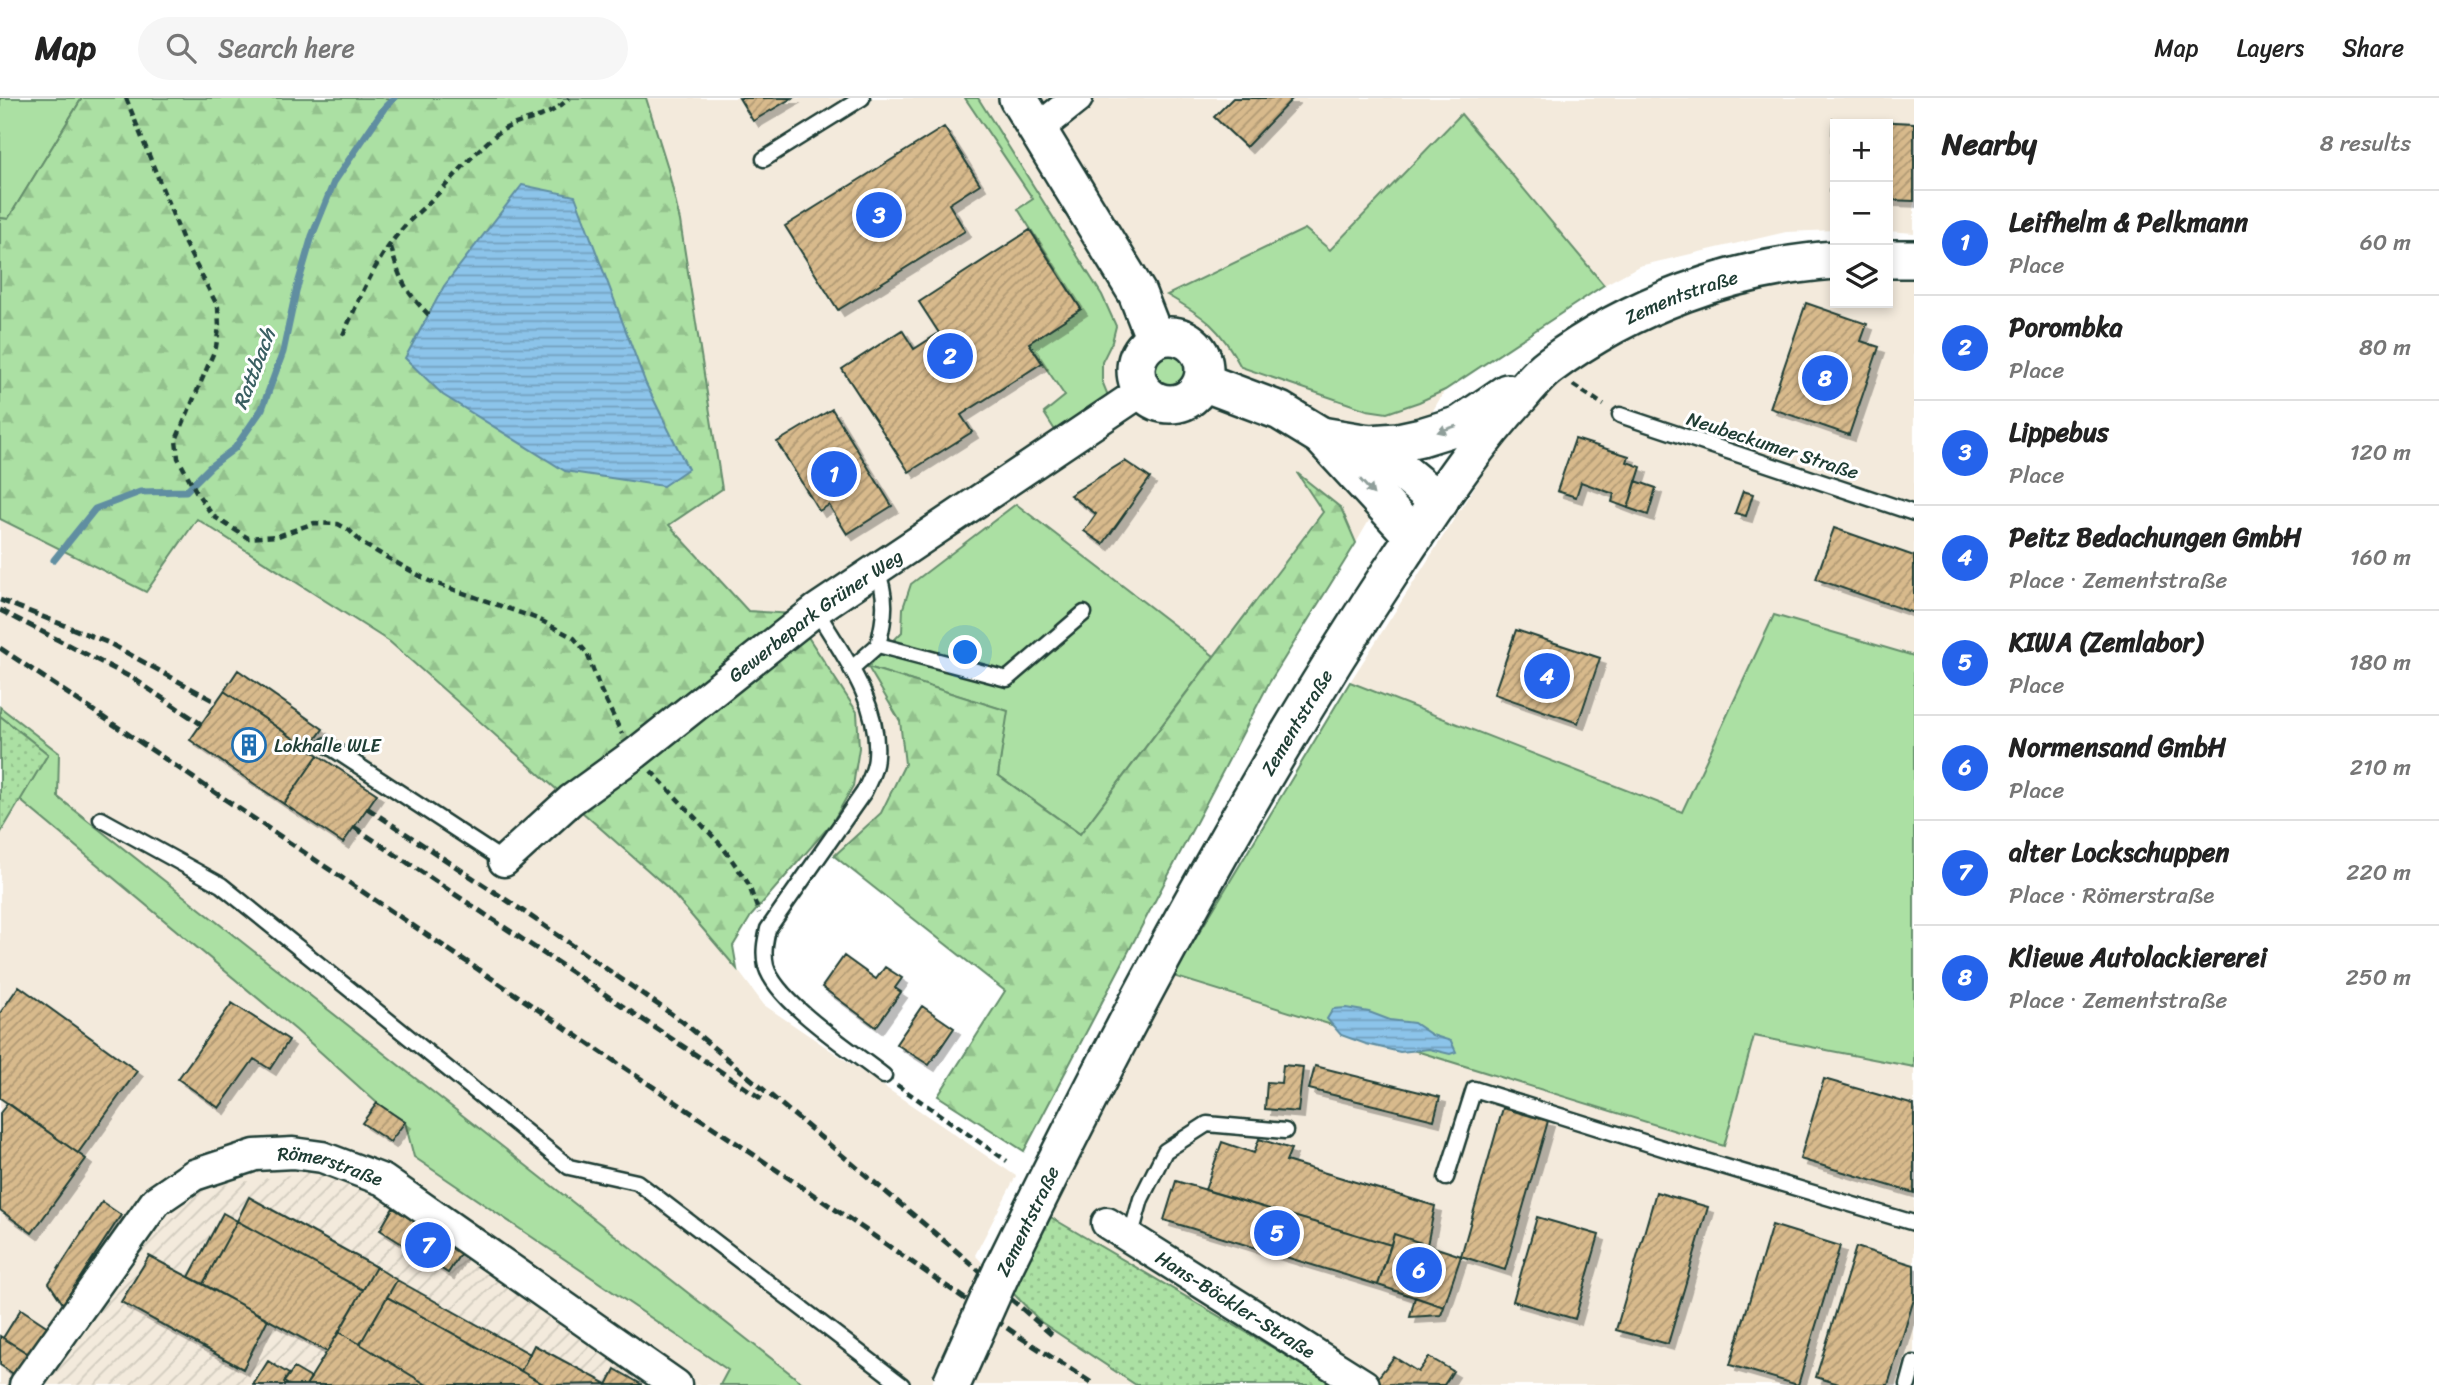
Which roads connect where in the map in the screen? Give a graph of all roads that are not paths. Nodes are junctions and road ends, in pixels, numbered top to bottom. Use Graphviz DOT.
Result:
graph roads {
  1 [pos="862,98"];
  2 [pos="1018,98"];
  3 [pos="1077,98"];
  4 [pos="1038,129"];
  5 [pos="764,159"];
  6 [pos="1830,260"];
  7 [pos="1155,339"];
  8 [pos="1546,368"];
  9 [pos="1203,382"];
  10 [pos="1142,391"];
  11 [pos="1620,415"];
  12 [pos="1321,436"];
  13 [pos="1369,444"];
  14 [pos="1438,502"];
  15 [pos="1914,513"];
  16 [pos="1414,537"];
  17 [pos="876,569"];
  18 [pos="816,610"];
  19 [pos="1084,613"];
  20 [pos="878,645"];
  21 [pos="851,669"];
  22 [pos="327,745"];
  23 [pos="101,818"];
  24 [pos="504,861"];
  25 [pos="884,1076"];
  26 [pos="1285,1131"];
  27 [pos="1446,1178"];
  28 [pos="1914,1223"];
  29 [pos="1119,1230"];
  30 [pos="1914,1363"];
  31 [pos="25,1385"];
  32 [pos="676,1385"];
  33 [pos="902,1385"];
  34 [pos="951,1385"];
  35 [pos="1364,1385"];
  36 [pos="1908,1385"];
  1 -- 5 [label="lane"];
  2 -- 4 [label="street"];
  3 -- 4 [label="street"];
  4 -- 7 [label="street"];
  6 -- 8 [label="street, Zementstraße"];
  7 -- 9 [label="street"];
  7 -- 10 [label="street"];
  8 -- 13 [label="street, one-way"];
  8 -- 14 [label="street, Zementstraße"];
  9 -- 10 [label="street"];
  9 -- 12 [label="street"];
  10 -- 17 [label="street, Gewerbepark Grüner Weg"];
  11 -- 15 [label="lane, Neubeckumer Straße"];
  12 -- 13 [label="street"];
  12 -- 16 [label="street, one-way"];
  13 -- 14 [label="street"];
  14 -- 16 [label="street, Zementstraße"];
  16 -- 34 [label="street, Zementstraße, bridge"];
  17 -- 18 [label="street, Gewerbepark Grüner Weg"];
  17 -- 20 [label="lane"];
  18 -- 21 [label="lane"];
  18 -- 24 [label="street, Gewerbepark Grüner Weg"];
  19 -- 20 [label="lane"];
  20 -- 21 [label="lane"];
  21 -- 25 [label="lane"];
  22 -- 24 [label="lane"];
  23 -- 33 [label="lane"];
  26 -- 29 [label="lane"];
  27 -- 28 [label="lane"];
  29 -- 35 [label="street, Hans-Böckler-Straße"];
  30 -- 36 [label="lane"];
  31 -- 32 [label="street, Römerstraße"];
}
